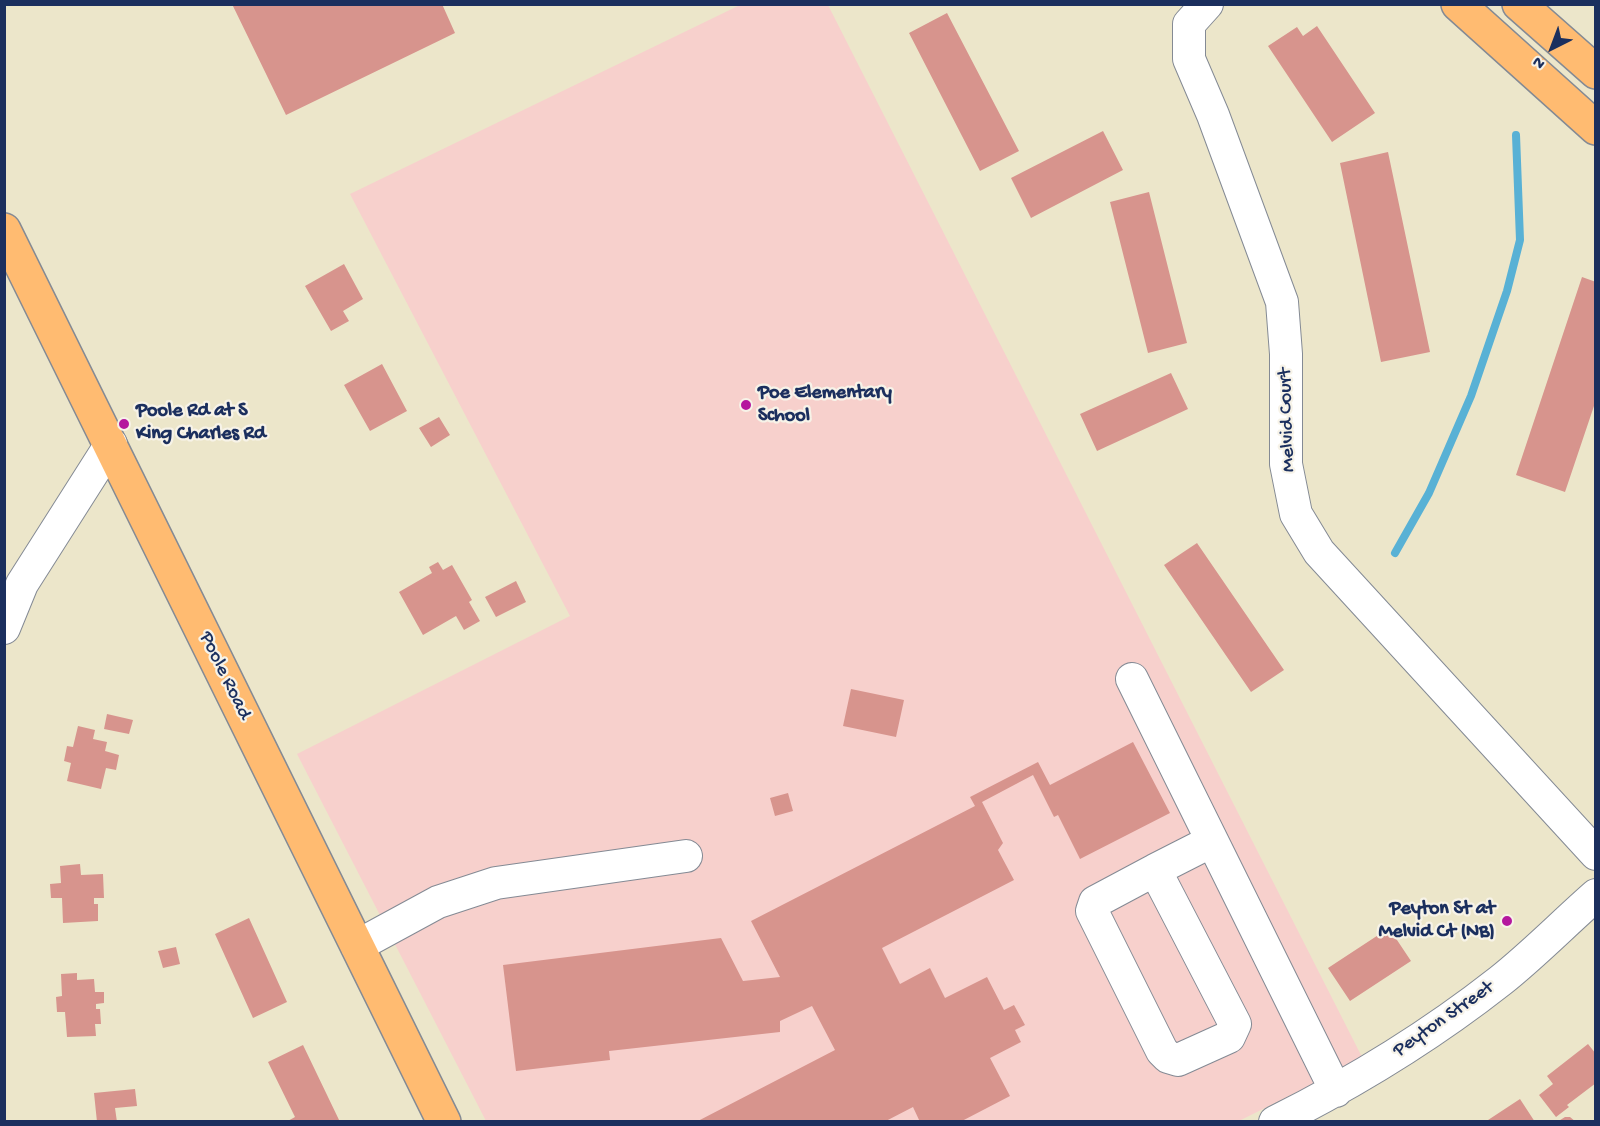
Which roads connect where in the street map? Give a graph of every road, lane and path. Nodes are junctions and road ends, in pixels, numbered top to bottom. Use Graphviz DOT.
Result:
graph roads {
  1 [pos="1207,4"];
  2 [pos="1458,4"];
  3 [pos="1519,4"];
  4 [pos="1596,72"];
  5 [pos="1596,128"];
  6 [pos="4,230"];
  7 [pos="111,444"];
  8 [pos="4,628"];
  9 [pos="1132,679"];
  10 [pos="1212,841"];
  11 [pos="1596,854"];
  12 [pos="686,856"];
  13 [pos="1155,870"];
  14 [pos="1596,895"];
  15 [pos="357,946"];
  16 [pos="1336,1091"];
  17 [pos="444,1122"];
  18 [pos="1275,1122"];
  1 -- 11 [label="street, Melvid Court"];
  2 -- 5 [label="main road"];
  3 -- 4 [label="main road"];
  6 -- 7 [label="main road, Poole Road"];
  7 -- 8 [label="street"];
  7 -- 15 [label="main road, Poole Road"];
  9 -- 10 [label="street"];
  10 -- 13 [label="street"];
  10 -- 16 [label="street"];
  12 -- 15 [label="street"];
  13 -- 13 [label="street"];
  14 -- 16 [label="street, Peyton Street"];
  15 -- 17 [label="main road, Poole Road"];
  16 -- 18 [label="street, Peyton Street"];
}
